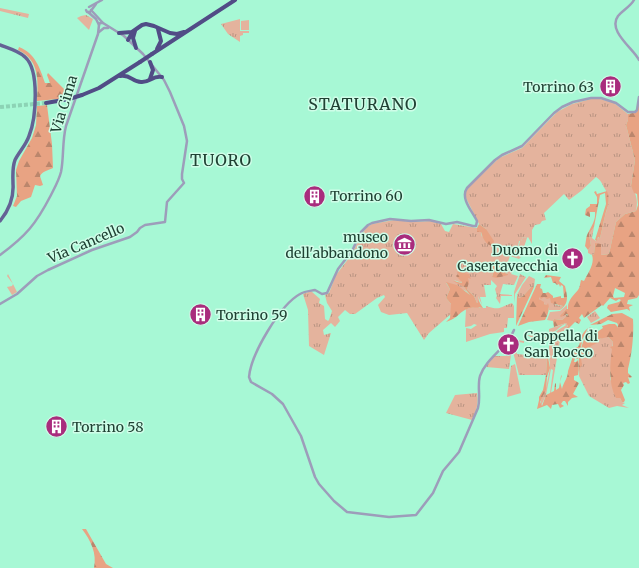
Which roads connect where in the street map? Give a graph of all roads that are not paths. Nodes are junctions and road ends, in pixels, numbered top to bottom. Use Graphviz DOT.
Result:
graph roads {
  1 [pos="102,0"];
  2 [pos="235,0"];
  3 [pos="634,0"];
  4 [pos="102,26"];
  5 [pos="158,29"];
  6 [pos="188,30"];
  7 [pos="119,33"];
  8 [pos="134,33"];
  9 [pos="128,40"];
  10 [pos="0,45"];
  11 [pos="136,48"];
  12 [pos="153,53"];
  13 [pos="639,60"];
  14 [pos="150,62"];
  15 [pos="133,67"];
  16 [pos="158,72"];
  17 [pos="119,76"];
  18 [pos="153,76"];
  19 [pos="131,77"];
  20 [pos="162,77"];
  21 [pos="639,97"];
  22 [pos="46,103"];
  23 [pos="0,221"];
  24 [pos="0,255"];
  25 [pos="0,304"];
  26 [pos="514,330"];
  1 -- 4 [label="street"];
  2 -- 6 [label="highway"];
  3 -- 13 [label="street"];
  4 -- 7 [label="street"];
  4 -- 24 [label="street, Via Cima"];
  5 -- 6 [label="highway"];
  5 -- 8 [label="highway"];
  5 -- 12 [label="highway"];
  6 -- 12 [label="highway"];
  7 -- 8 [label="highway"];
  7 -- 9 [label="street"];
  8 -- 9 [label="highway"];
  8 -- 11 [label="highway"];
  9 -- 11 [label="street"];
  10 -- 23 [label="main road"];
  11 -- 14 [label="street"];
  12 -- 15 [label="highway, bridge"];
  14 -- 16 [label="street"];
  14 -- 18 [label="highway"];
  15 -- 17 [label="highway"];
  15 -- 19 [label="highway"];
  16 -- 18 [label="highway"];
  16 -- 20 [label="street"];
  17 -- 19 [label="highway"];
  17 -- 22 [label="highway, bridge"];
  18 -- 19 [label="highway"];
  18 -- 20 [label="highway"];
  20 -- 25 [label="street, Via Cancello"];
  21 -- 26 [label="street"];
}
